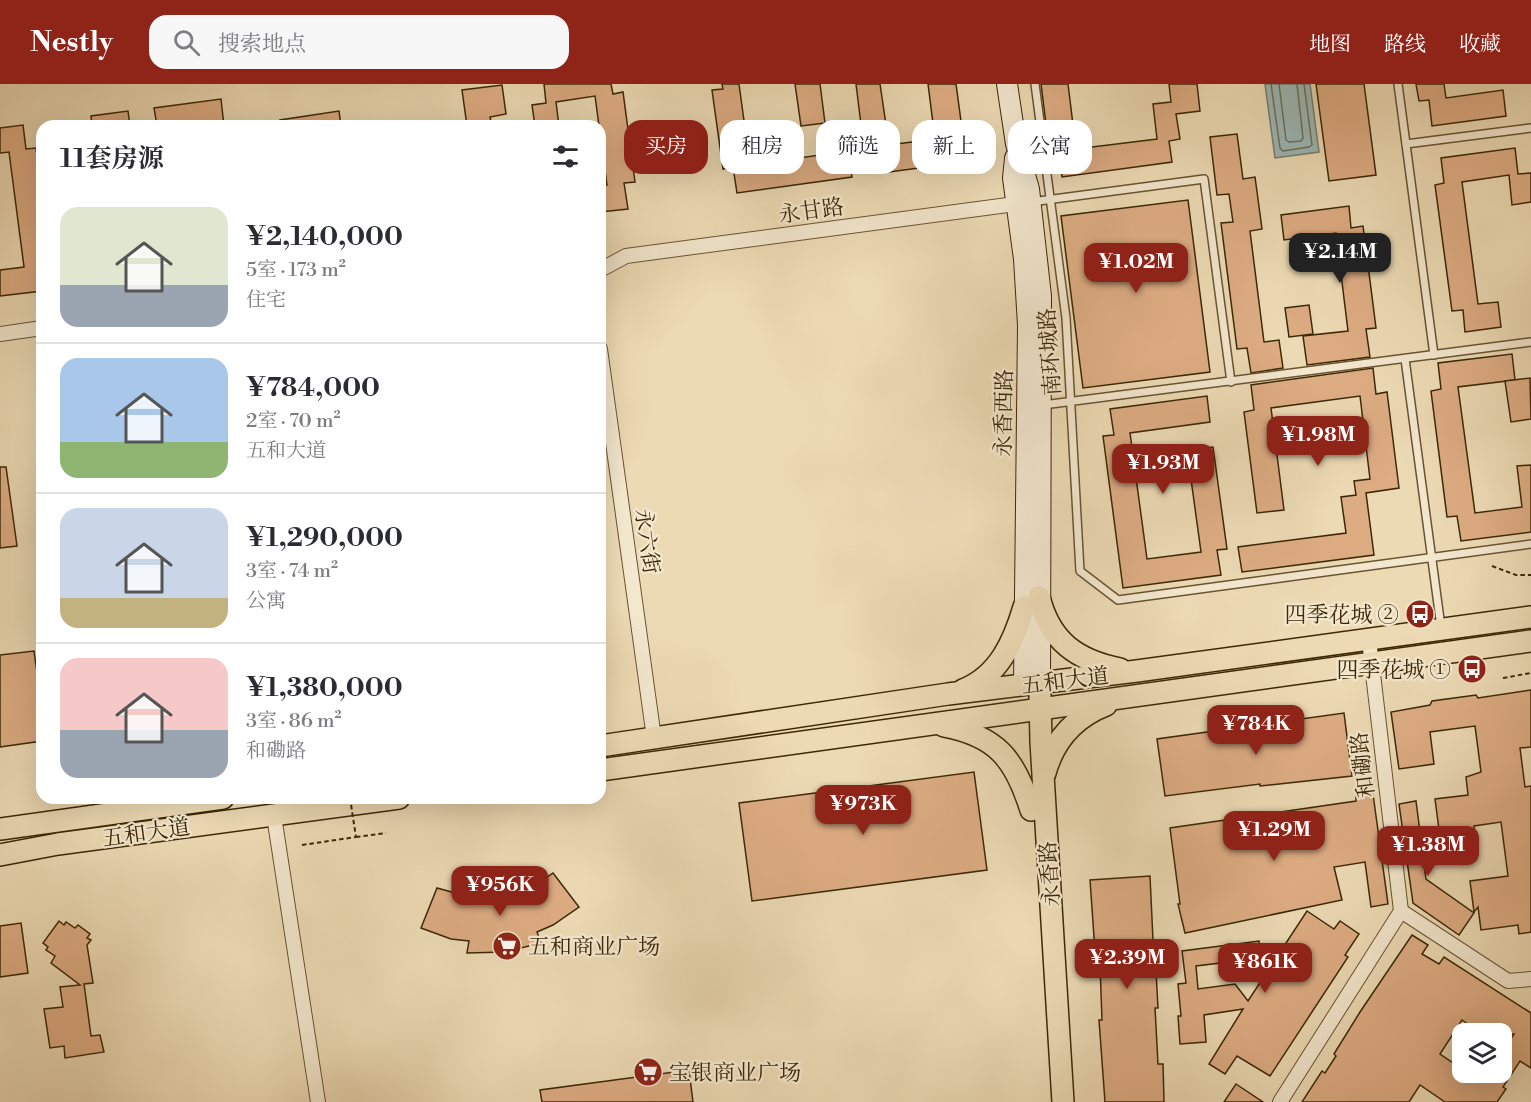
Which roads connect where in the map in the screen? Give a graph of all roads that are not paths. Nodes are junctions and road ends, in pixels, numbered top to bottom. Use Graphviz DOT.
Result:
graph roads {
  1 [pos="1007,84"];
  2 [pos="1035,84"];
  3 [pos="1398,84"];
  4 [pos="1531,128"];
  5 [pos="1406,144"];
  6 [pos="1033,202"];
  7 [pos="606,267"];
  8 [pos="36,329"];
  9 [pos="0,334"];
  10 [pos="1531,342"];
  11 [pos="1434,355"];
  12 [pos="1405,359"];
  13 [pos="1231,382"];
  14 [pos="606,392"];
  15 [pos="1071,402"];
  16 [pos="1041,405"];
  17 [pos="1531,544"];
  18 [pos="1432,557"];
  19 [pos="1032,602"];
  20 [pos="1531,617"];
  21 [pos="1442,629"];
  22 [pos="1369,639"];
  23 [pos="1531,642"];
  24 [pos="1371,665"];
  25 [pos="1137,671"];
  26 [pos="1032,684"];
  27 [pos="948,694"];
  28 [pos="1133,696"];
  29 [pos="921,699"];
  30 [pos="1033,709"];
  31 [pos="926,724"];
  32 [pos="654,738"];
  33 [pos="606,745"];
  34 [pos="606,769"];
  35 [pos="1044,785"];
  36 [pos="180,804"];
  37 [pos="357,804"];
  38 [pos="1031,810"];
  39 [pos="274,816"];
  40 [pos="0,829"];
  41 [pos="0,855"];
  42 [pos="1401,911"];
  43 [pos="1531,979"];
  44 [pos="318,1102"];
  45 [pos="1049,1102"];
  46 [pos="1063,1102"];
  47 [pos="1280,1102"];
  1 -- 6 [label="main road, 永香西路"];
  2 -- 6 [label="lane, 南环城路"];
  3 -- 5 [label="lane"];
  4 -- 5 [label="lane"];
  5 -- 11 [label="lane"];
  6 -- 7 [label="street, 永甘路"];
  6 -- 13 [label="lane"];
  6 -- 15 [label="lane, 南环城路"];
  6 -- 16 [label="main road, 永香西路"];
  6 -- 19 [label="main road, 永香西路"];
  8 -- 9 [label="street"];
  10 -- 11 [label="lane"];
  11 -- 12 [label="lane"];
  12 -- 13 [label="lane"];
  12 -- 18 [label="lane"];
  13 -- 15 [label="lane"];
  14 -- 32 [label="street, 永六街"];
  15 -- 16 [label="lane"];
  15 -- 18 [label="lane, 南环城路"];
  16 -- 19 [label="main road, 永香西路"];
  17 -- 18 [label="lane"];
  18 -- 21 [label="lane"];
  19 -- 25 [label="main road"];
  19 -- 26 [label="main road, 永香西路"];
  19 -- 27 [label="main road"];
  20 -- 21 [label="main road, 五和大道"];
  21 -- 22 [label="main road, 五和大道"];
  22 -- 24 [label="street, 和磡路"];
  22 -- 25 [label="main road, 五和大道"];
  23 -- 24 [label="main road, 五和大道"];
  24 -- 28 [label="main road, 五和大道"];
  24 -- 42 [label="street, 和磡路"];
  25 -- 26 [label="main road, 五和大道"];
  25 -- 28 [label="main road"];
  26 -- 27 [label="main road, 五和大道"];
  26 -- 30 [label="main road, 永香路"];
  27 -- 29 [label="main road, 五和大道"];
  28 -- 30 [label="main road, 五和大道"];
  28 -- 35 [label="main road"];
  29 -- 31 [label="main road"];
  29 -- 32 [label="main road, 五和大道"];
  30 -- 31 [label="main road, 五和大道"];
  30 -- 35 [label="main road, 永香路"];
  30 -- 38 [label="main road, 永香路"];
  31 -- 34 [label="main road, 五和大道"];
  31 -- 38 [label="main road"];
  32 -- 33 [label="main road, 五和大道"];
  35 -- 46 [label="main road, 永香路"];
  36 -- 40 [label="main road, 五和大道"];
  37 -- 39 [label="main road, 五和大道"];
  38 -- 45 [label="main road, 永香路"];
  39 -- 41 [label="main road, 五和大道"];
  39 -- 44 [label="street"];
  42 -- 43 [label="street"];
  42 -- 47 [label="street"];
}
